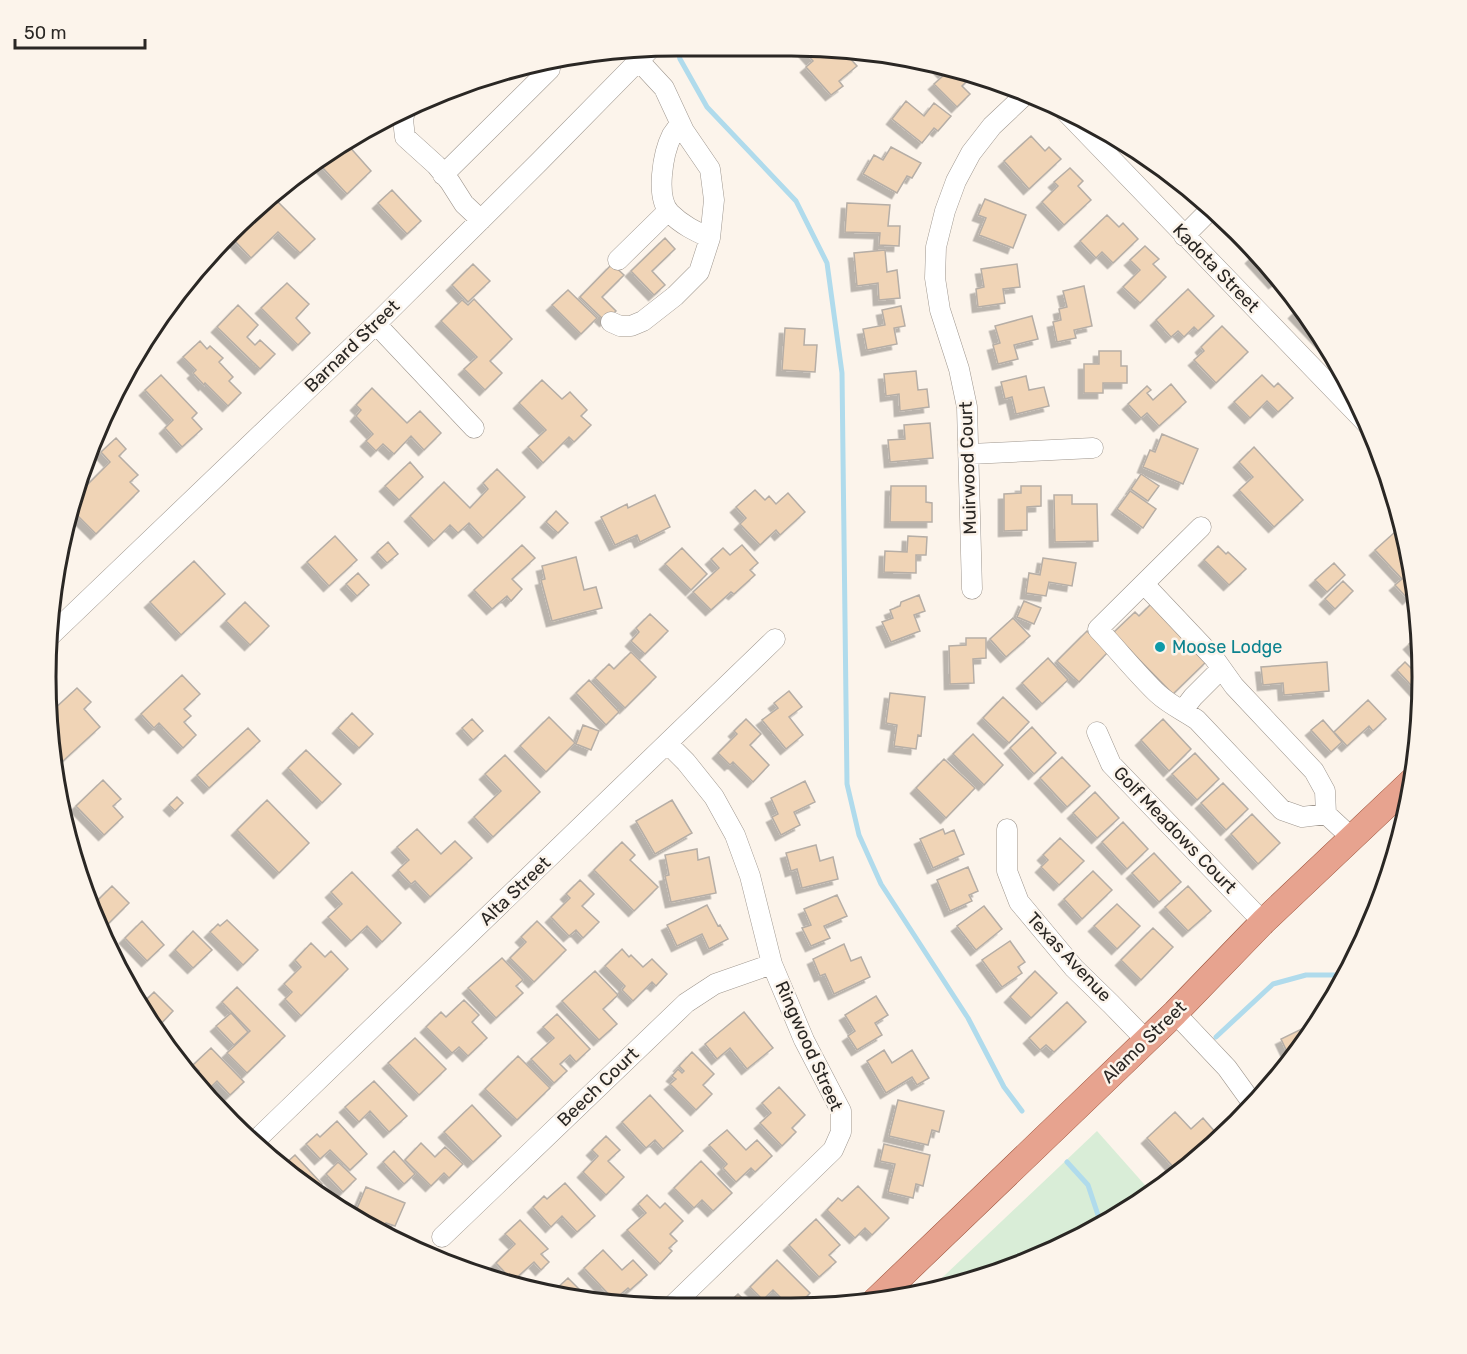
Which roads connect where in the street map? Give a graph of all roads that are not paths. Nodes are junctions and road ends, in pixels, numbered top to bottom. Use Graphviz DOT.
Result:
graph roads {
  1 [pos="642,57"];
  2 [pos="647,57"];
  3 [pos="550,69"];
  4 [pos="1020,100"];
  5 [pos="403,119"];
  6 [pos="680,123"];
  7 [pos="1082,129"];
  8 [pos="443,175"];
  9 [pos="668,211"];
  10 [pos="1205,215"];
  11 [pos="481,220"];
  12 [pos="1184,236"];
  13 [pos="710,238"];
  14 [pos="618,260"];
  15 [pos="611,322"];
  16 [pos="376,324"];
  17 [pos="1348,405"];
  18 [pos="474,428"];
  19 [pos="1094,448"];
  20 [pos="970,454"];
  21 [pos="1201,527"];
  22 [pos="1144,584"];
  23 [pos="972,589"];
  24 [pos="58,628"];
  25 [pos="775,639"];
  26 [pos="1221,669"];
  27 [pos="1183,710"];
  28 [pos="1097,732"];
  29 [pos="668,744"];
  30 [pos="1401,791"];
  31 [pos="1326,814"];
  32 [pos="1007,829"];
  33 [pos="1352,838"];
  34 [pos="1263,922"];
  35 [pos="772,964"];
  36 [pos="1175,1013"];
  37 [pos="1146,1040"];
  38 [pos="1248,1097"];
  39 [pos="259,1137"];
  40 [pos="442,1238"];
  41 [pos="886,1291"];
  42 [pos="680,1298"];
  1 -- 11 [label="street, Barnard Street"];
  2 -- 6 [label="street"];
  3 -- 8 [label="street"];
  4 -- 20 [label="street, Muirwood Court"];
  5 -- 8 [label="street"];
  6 -- 9 [label="street"];
  6 -- 13 [label="street"];
  7 -- 12 [label="street, Kadota Street"];
  8 -- 11 [label="street"];
  9 -- 13 [label="street"];
  9 -- 14 [label="street"];
  10 -- 12 [label="street"];
  11 -- 16 [label="street, Barnard Street"];
  12 -- 17 [label="street, Kadota Street"];
  13 -- 15 [label="street"];
  16 -- 18 [label="street"];
  16 -- 24 [label="street, Barnard Street"];
  19 -- 20 [label="street"];
  20 -- 23 [label="street, Muirwood Court"];
  21 -- 22 [label="street"];
  22 -- 26 [label="street"];
  22 -- 27 [label="street"];
  25 -- 29 [label="street, Alta Street"];
  26 -- 27 [label="street"];
  26 -- 31 [label="street"];
  27 -- 31 [label="street"];
  28 -- 34 [label="street, Golf Meadows Court"];
  29 -- 35 [label="street, Ringwood Street"];
  29 -- 39 [label="street, Alta Street"];
  30 -- 33 [label="main road, Alamo Street"];
  31 -- 33 [label="street"];
  32 -- 37 [label="street, Texas Avenue"];
  33 -- 34 [label="main road, Alamo Street"];
  34 -- 36 [label="main road, Alamo Street"];
  35 -- 40 [label="street, Beech Court"];
  35 -- 42 [label="street, Ringwood Street"];
  36 -- 37 [label="main road, Alamo Street"];
  36 -- 38 [label="street"];
  37 -- 41 [label="main road, Alamo Street"];
}
